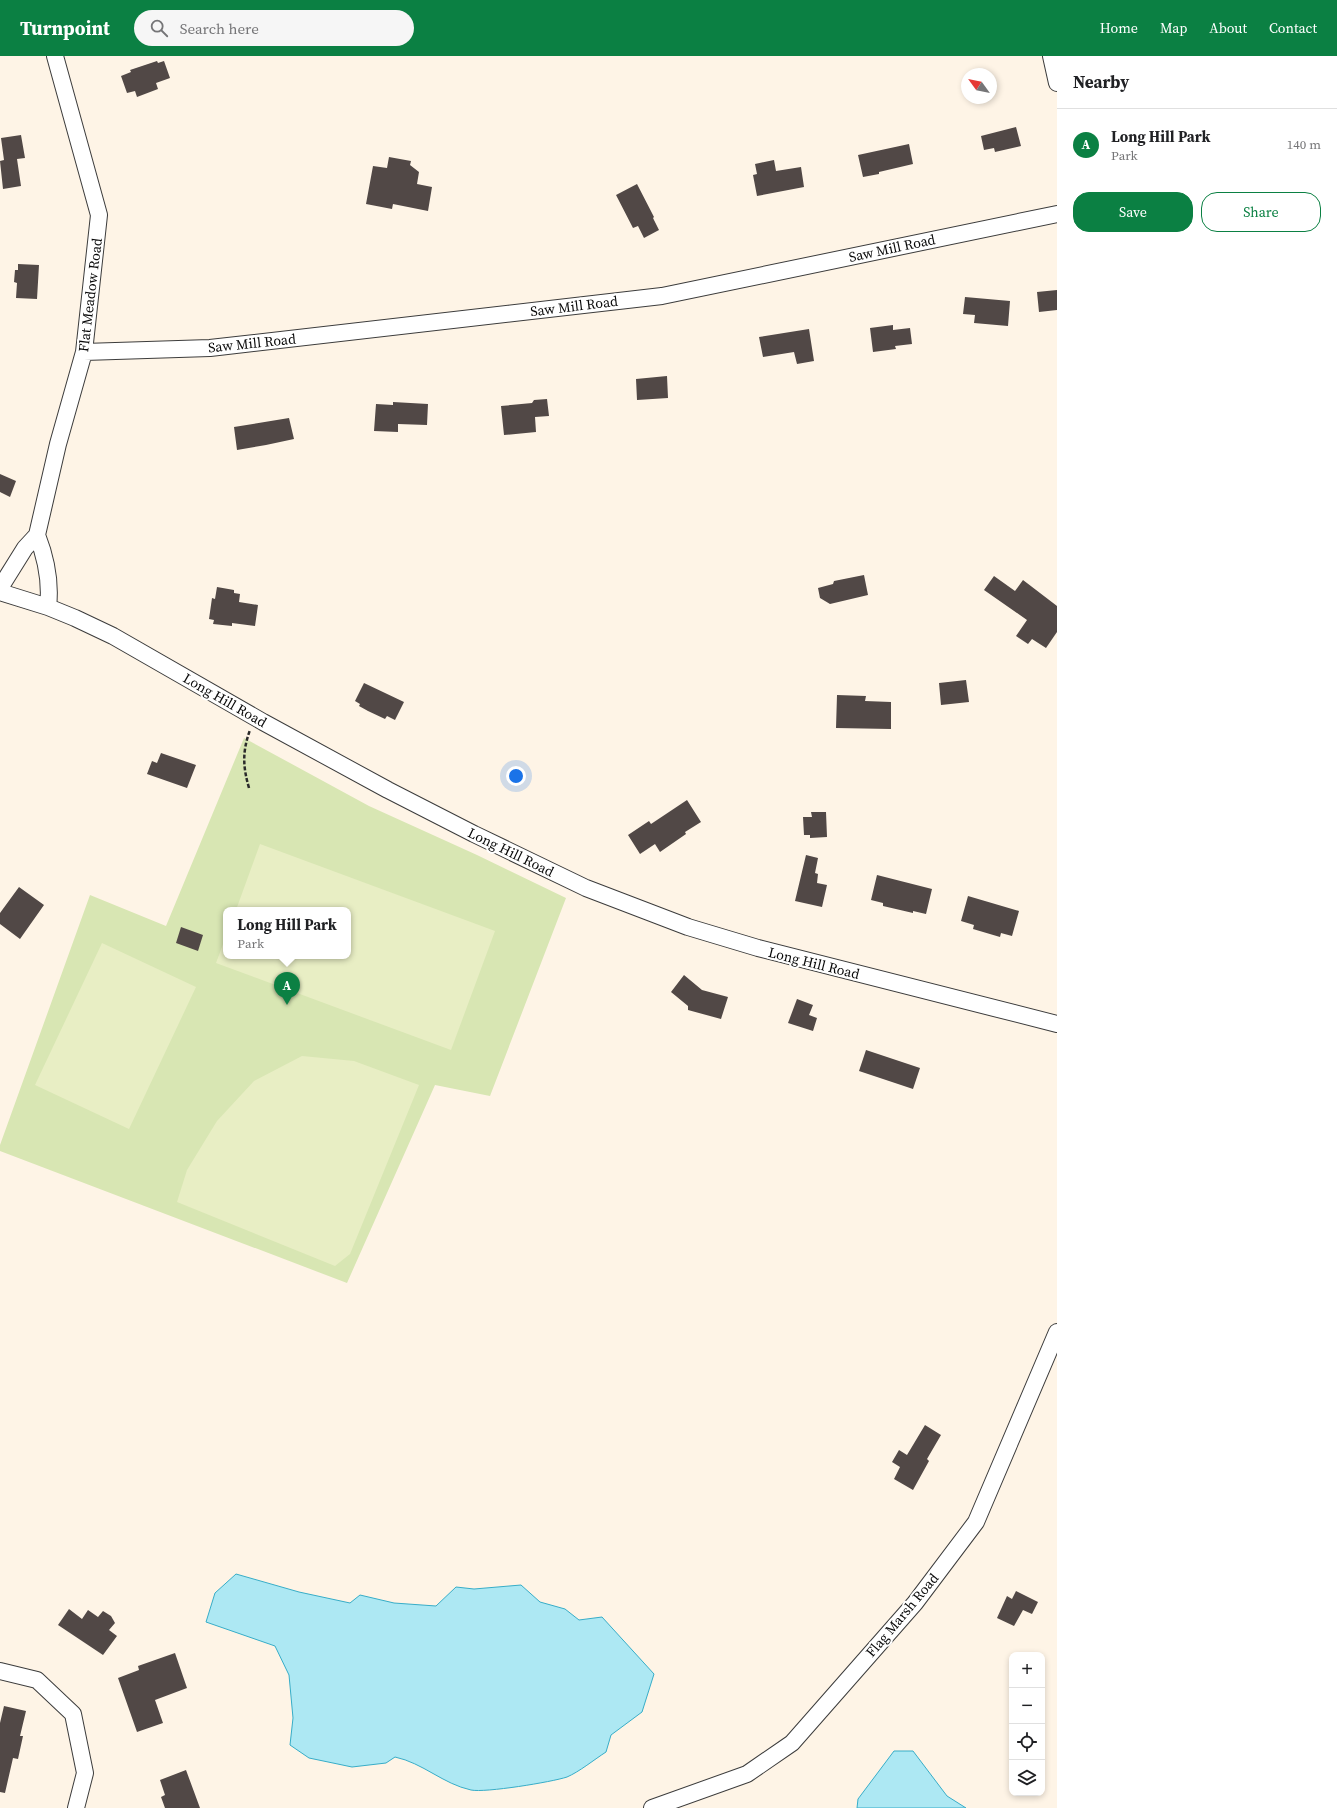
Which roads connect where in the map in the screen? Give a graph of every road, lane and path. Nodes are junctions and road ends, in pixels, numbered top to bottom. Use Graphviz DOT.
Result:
graph roads {
  1 [pos="55,56"];
  2 [pos="1051,56"];
  3 [pos="1057,83"];
  4 [pos="1057,214"];
  5 [pos="84,352"];
  6 [pos="37,535"];
  7 [pos="0,588"];
  8 [pos="0,592"];
  9 [pos="48,607"];
  10 [pos="250,729"];
  11 [pos="249,788"];
  12 [pos="1057,1024"];
  13 [pos="1057,1332"];
  14 [pos="0,1670"];
  15 [pos="76,1808"];
  16 [pos="652,1808"];
  1 -- 5 [label="street, Flat Meadow Road"];
  2 -- 3 [label="street"];
  4 -- 5 [label="street, Saw Mill Road"];
  5 -- 6 [label="street, Flat Meadow Road"];
  6 -- 7 [label="street, Flat Meadow Road"];
  6 -- 9 [label="street, Flat Meadow Road"];
  8 -- 9 [label="street, Long Hill Road"];
  9 -- 12 [label="street, Long Hill Road"];
  10 -- 11 [label="path"];
  13 -- 16 [label="street, Flag Marsh Road"];
  14 -- 15 [label="street"];
}
